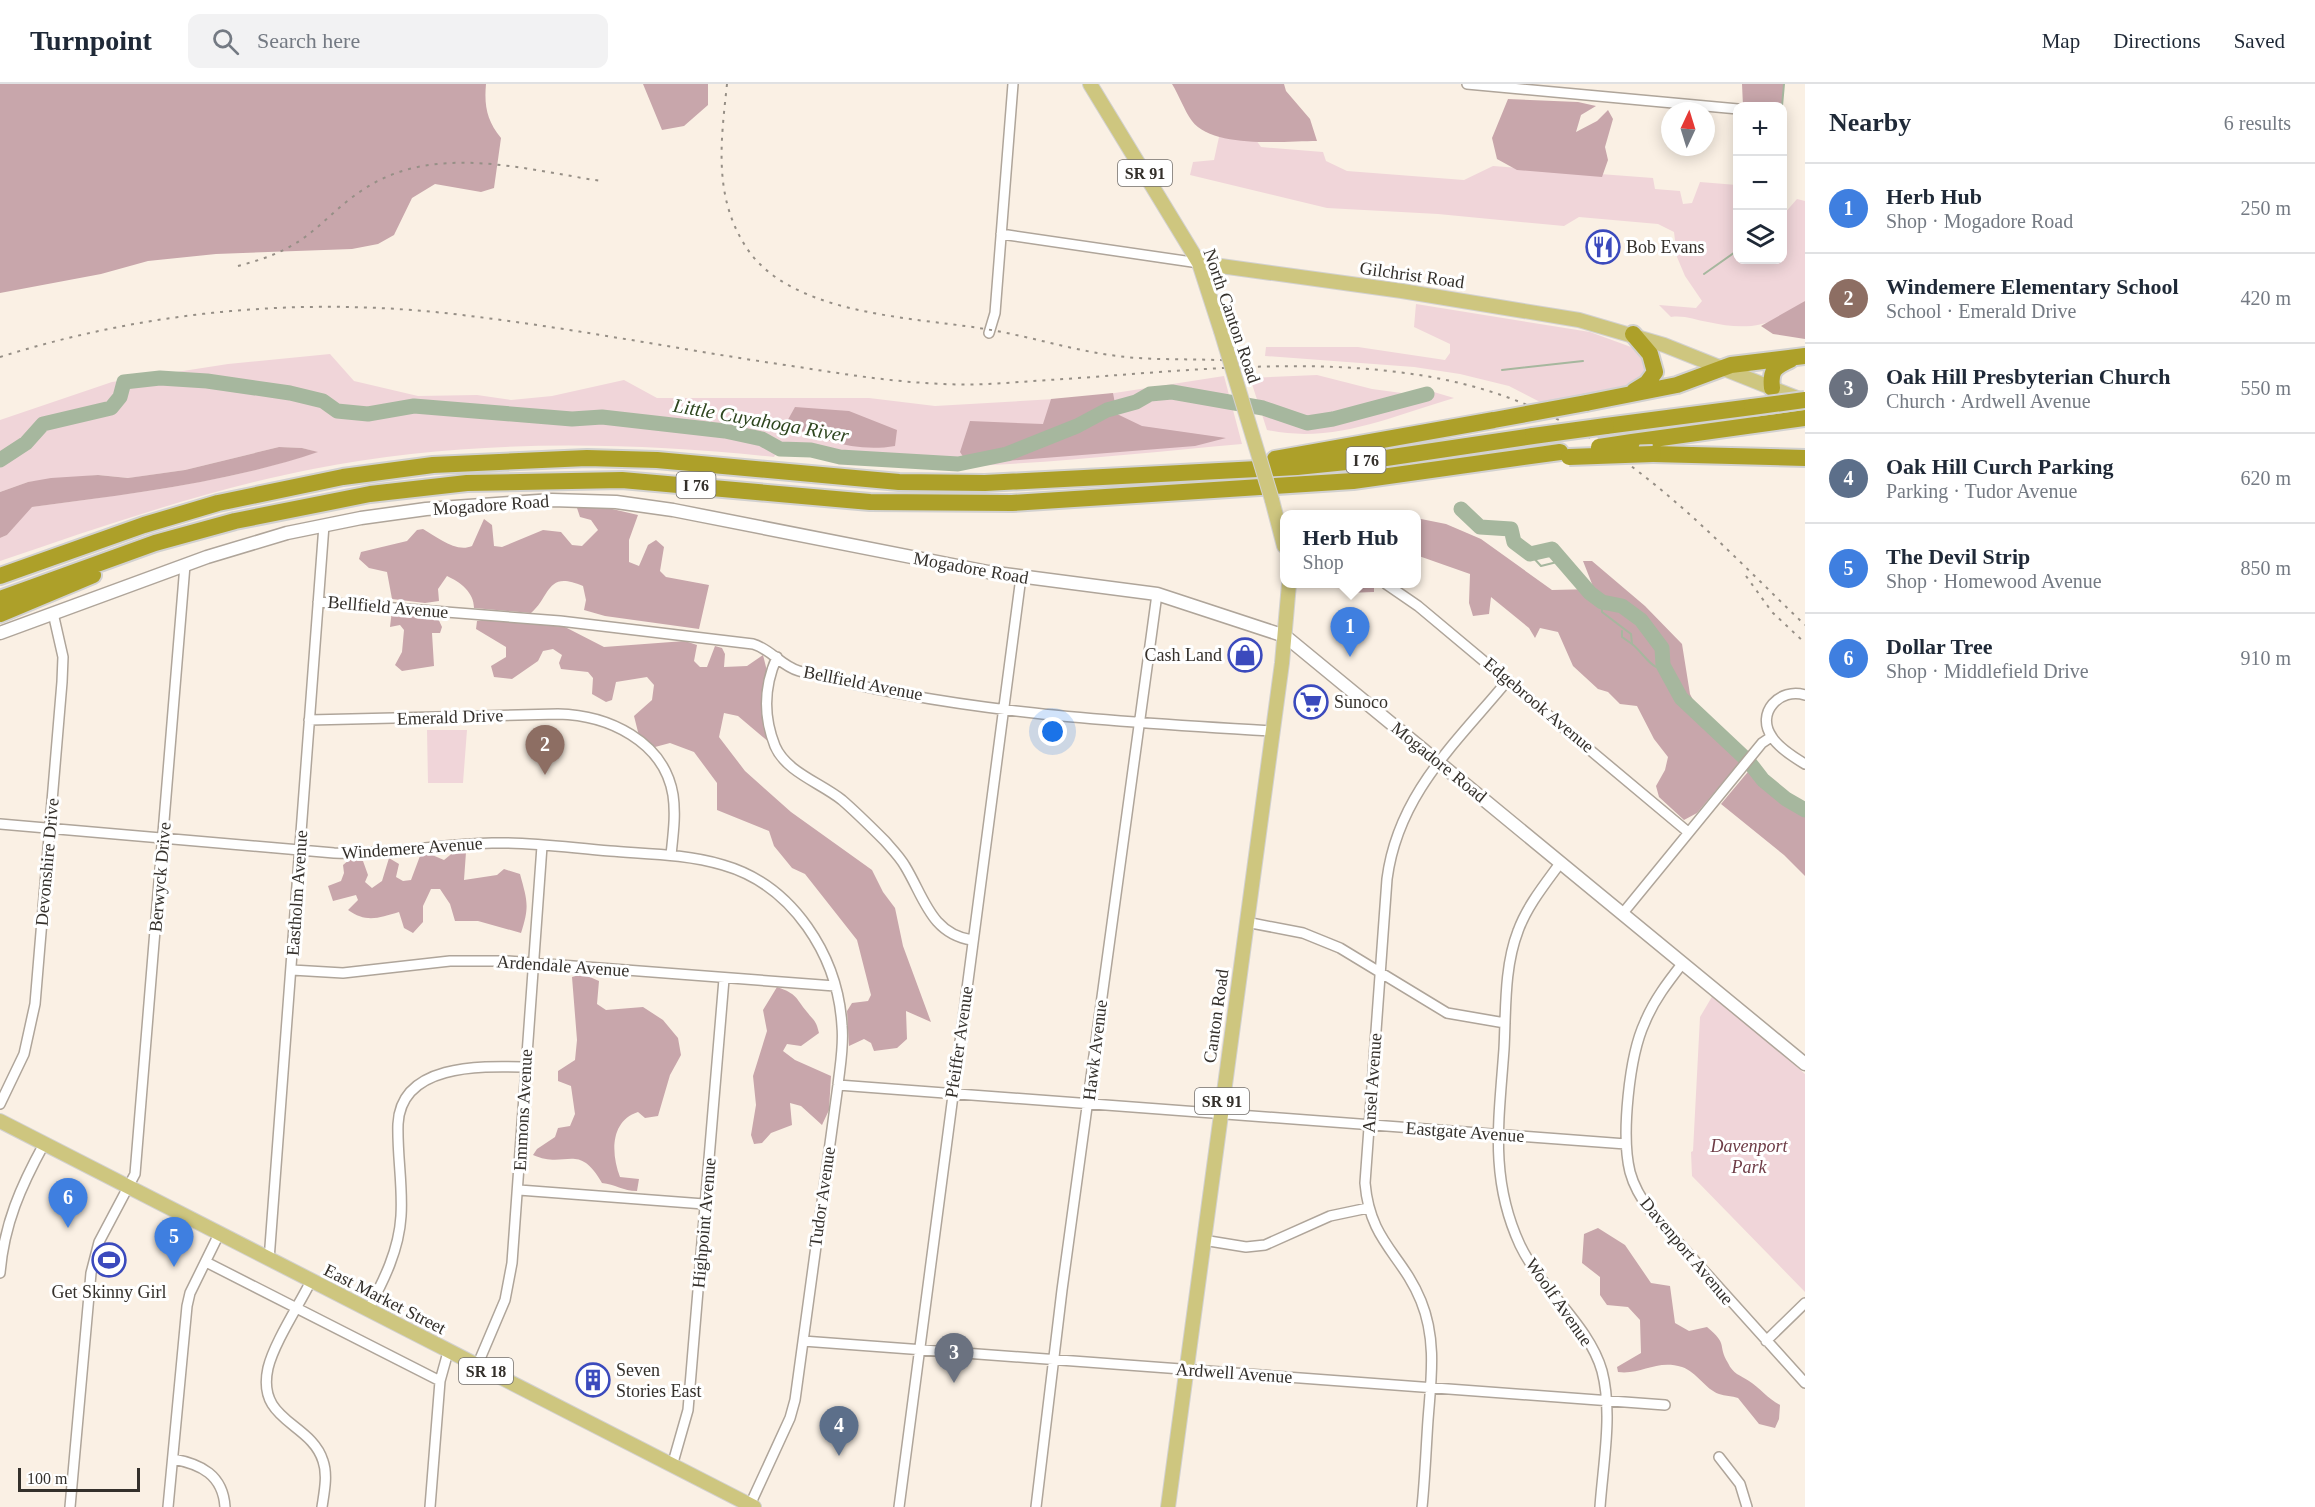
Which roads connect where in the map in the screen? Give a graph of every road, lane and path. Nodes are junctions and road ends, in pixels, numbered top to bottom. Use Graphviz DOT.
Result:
graph roads {
  1 [pos="1013,84"];
  2 [pos="1090,84"];
  3 [pos="1467,84"];
  4 [pos="1510,86"];
  5 [pos="1733,109"];
  6 [pos="1001,234"];
  7 [pos="1199,263"];
  8 [pos="989,333"];
  9 [pos="1633,334"];
  10 [pos="1802,356"];
  11 [pos="1720,367"];
  12 [pos="1772,388"];
  13 [pos="1627,395"];
  14 [pos="1805,401"];
  15 [pos="1805,418"];
  16 [pos="1564,455"];
  17 [pos="1805,458"];
  18 [pos="1197,473"];
  19 [pos="324,525"];
  20 [pos="1280,531"];
  21 [pos="155,543"];
  22 [pos="185,565"];
  23 [pos="0,576"];
  24 [pos="1021,577"];
  25 [pos="1289,588"];
  26 [pos="1392,588"];
  27 [pos="1157,594"];
  28 [pos="0,599"];
  29 [pos="318,602"];
  30 [pos="53,613"];
  31 [pos="0,614"];
  32 [pos="0,633"];
  33 [pos="1285,636"];
  34 [pos="777,657"];
  35 [pos="1508,680"];
  36 [pos="1805,695"];
  37 [pos="1004,710"];
  38 [pos="309,720"];
  39 [pos="1139,721"];
  40 [pos="1272,731"];
  41 [pos="1771,737"];
  42 [pos="1440,762"];
  43 [pos="1805,764"];
  44 [pos="0,824"];
  45 [pos="49,828"];
  46 [pos="1688,832"];
  47 [pos="164,839"];
  48 [pos="542,846"];
  49 [pos="299,850"];
  50 [pos="671,855"];
  51 [pos="1561,862"];
  52 [pos="780,896"];
  53 [pos="1623,913"];
  54 [pos="1246,922"];
  55 [pos="972,940"];
  56 [pos="533,962"];
  57 [pos="1682,964"];
  58 [pos="292,970"];
  59 [pos="1380,972"];
  60 [pos="724,978"];
  61 [pos="835,986"];
  62 [pos="1505,1023"];
  63 [pos="1805,1064"];
  64 [pos="525,1067"];
  65 [pos="838,1085"];
  66 [pos="951,1093"];
  67 [pos="0,1104"];
  68 [pos="1089,1104"];
  69 [pos="1221,1114"];
  70 [pos="0,1121"];
  71 [pos="1369,1124"];
  72 [pos="1497,1134"];
  73 [pos="44,1144"];
  74 [pos="1626,1144"];
  75 [pos="129,1187"];
  76 [pos="519,1190"];
  77 [pos="704,1204"];
  78 [pos="1368,1208"];
  79 [pos="219,1234"];
  80 [pos="1203,1240"];
  81 [pos="269,1260"];
  82 [pos="206,1262"];
  83 [pos="0,1273"];
  84 [pos="311,1281"];
  85 [pos="1805,1303"];
  86 [pos="297,1308"];
  87 [pos="368,1310"];
  88 [pos="803,1341"];
  89 [pos="1766,1341"];
  90 [pos="918,1350"];
  91 [pos="448,1352"];
  92 [pos="1054,1360"];
  93 [pos="477,1366"];
  94 [pos="1186,1368"];
  95 [pos="440,1381"];
  96 [pos="1805,1383"];
  97 [pos="1431,1387"];
  98 [pos="1605,1400"];
  99 [pos="1665,1406"];
  100 [pos="1719,1457"];
  101 [pos="173,1459"];
  102 [pos="672,1466"];
  103 [pos="752,1506"];
  104 [pos="70,1507"];
  105 [pos="168,1507"];
  106 [pos="225,1507"];
  107 [pos="322,1507"];
  108 [pos="430,1507"];
  109 [pos="899,1507"];
  110 [pos="1036,1507"];
  111 [pos="1168,1507"];
  112 [pos="1422,1507"];
  113 [pos="1600,1507"];
  114 [pos="1747,1507"];
  1 -- 6 [label="street"];
  2 -- 7 [label="main road, North Canton Road / SR 91"];
  3 -- 4 [label="street"];
  4 -- 5 [label="street"];
  6 -- 7 [label="street, Gilchrist Road"];
  6 -- 8 [label="street"];
  7 -- 9 [label="main road, Gilchrist Road"];
  7 -- 20 [label="main road, North Canton Road / SR 91, bridge"];
  9 -- 11 [label="main road, Gilchrist Road"];
  9 -- 13 [label="highway"];
  10 -- 11 [label="highway"];
  10 -- 12 [label="highway"];
  11 -- 12 [label="main road, Gilchrist Road"];
  11 -- 13 [label="highway"];
  12 -- 14 [label="main road, Gilchrist Road"];
  13 -- 18 [label="highway, bridge"];
  14 -- 18 [label="highway, I 76, bridge"];
  15 -- 16 [label="highway, I 76, bridge"];
  16 -- 17 [label="highway, bridge"];
  16 -- 21 [label="highway, I 76"];
  18 -- 23 [label="highway, I 76"];
  19 -- 22 [label="street, Mogadore Road"];
  19 -- 24 [label="street, Mogadore Road"];
  19 -- 29 [label="street, Eastholm Avenue"];
  21 -- 28 [label="highway, I 76"];
  21 -- 31 [label="highway"];
  22 -- 30 [label="street, Mogadore Road"];
  22 -- 47 [label="street, Berwyck Drive"];
  24 -- 27 [label="street, Mogadore Road"];
  24 -- 37 [label="street, Pfeiffer Avenue"];
  25 -- 33 [label="main road, SR 91"];
  26 -- 35 [label="street, Edgebrook Avenue"];
  27 -- 33 [label="street, Mogadore Road"];
  27 -- 39 [label="street, Hawk Avenue"];
  29 -- 34 [label="street, Bellfield Avenue"];
  29 -- 38 [label="street, Eastholm Avenue"];
  30 -- 32 [label="street, Mogadore Road"];
  30 -- 45 [label="street, Devonshire Drive"];
  33 -- 40 [label="main road, Canton Road / SR 91"];
  33 -- 42 [label="street, Mogadore Road"];
  34 -- 37 [label="street, Bellfield Avenue"];
  34 -- 55 [label="street"];
  35 -- 42 [label="street, Ansel Avenue"];
  35 -- 46 [label="street, Edgebrook Avenue"];
  36 -- 41 [label="street"];
  37 -- 39 [label="street, Bellfield Avenue"];
  37 -- 55 [label="street, Pfeiffer Avenue"];
  38 -- 49 [label="street, Eastholm Avenue"];
  38 -- 50 [label="street, Emerald Drive"];
  39 -- 40 [label="street, Bellfield Avenue"];
  39 -- 68 [label="street, Hawk Avenue"];
  40 -- 54 [label="main road, Canton Road / SR 91"];
  41 -- 43 [label="street"];
  41 -- 46 [label="street"];
  42 -- 51 [label="street, Mogadore Road"];
  42 -- 59 [label="street, Ansel Avenue"];
  44 -- 45 [label="street, Windemere Avenue"];
  45 -- 47 [label="street, Windemere Avenue"];
  45 -- 67 [label="street, Devonshire Drive"];
  46 -- 53 [label="street"];
  47 -- 49 [label="street, Windemere Avenue"];
  47 -- 75 [label="street, Berwyck Drive"];
  48 -- 49 [label="street, Windemere Avenue"];
  48 -- 50 [label="street, Windemere Avenue"];
  48 -- 56 [label="street, Emmons Avenue"];
  49 -- 58 [label="street, Eastholm Avenue"];
  50 -- 52 [label="street, Windemere Avenue"];
  51 -- 53 [label="street, Mogadore Road"];
  51 -- 62 [label="street, Woolf Avenue"];
  52 -- 61 [label="street, Tudor Avenue"];
  53 -- 57 [label="street, Mogadore Road"];
  54 -- 59 [label="street"];
  54 -- 69 [label="main road, Canton Road / SR 91"];
  55 -- 66 [label="street, Pfeiffer Avenue"];
  56 -- 58 [label="street, Ardendale Avenue"];
  56 -- 60 [label="street, Ardendale Avenue"];
  56 -- 64 [label="street, Emmons Avenue"];
  57 -- 63 [label="street, Mogadore Road"];
  57 -- 74 [label="street, Davenport Avenue"];
  58 -- 81 [label="street, Eastholm Avenue"];
  59 -- 62 [label="street"];
  59 -- 71 [label="street, Ansel Avenue"];
  60 -- 61 [label="street, Ardendale Avenue"];
  60 -- 77 [label="street, Highpoint Avenue"];
  61 -- 65 [label="street, Tudor Avenue"];
  62 -- 72 [label="street, Woolf Avenue"];
  64 -- 76 [label="street, Emmons Avenue"];
  64 -- 87 [label="street"];
  65 -- 66 [label="street, Eastgate Avenue"];
  65 -- 88 [label="street, Tudor Avenue"];
  66 -- 68 [label="street, Eastgate Avenue"];
  66 -- 90 [label="street, Pfeiffer Avenue"];
  68 -- 69 [label="street, Eastgate Avenue"];
  68 -- 92 [label="street, Hawk Avenue"];
  69 -- 71 [label="street, Eastgate Avenue"];
  69 -- 80 [label="main road, Canton Road / SR 91"];
  70 -- 73 [label="main road, East Market Street / SR 18"];
  71 -- 72 [label="street, Eastgate Avenue"];
  71 -- 78 [label="street, Ansel Avenue"];
  72 -- 74 [label="street, Eastgate Avenue"];
  72 -- 98 [label="street, Woolf Avenue"];
  73 -- 75 [label="main road, East Market Street / SR 18"];
  73 -- 83 [label="street"];
  74 -- 89 [label="street, Davenport Avenue"];
  75 -- 79 [label="main road, East Market Street / SR 18"];
  75 -- 104 [label="street, Berwyck Drive"];
  76 -- 77 [label="street"];
  76 -- 93 [label="street, Emmons Avenue"];
  77 -- 102 [label="street, Highpoint Avenue"];
  78 -- 80 [label="street"];
  78 -- 97 [label="street, Ansel Avenue"];
  79 -- 81 [label="main road, East Market Street / SR 18"];
  79 -- 82 [label="street"];
  80 -- 94 [label="main road, Canton Road / SR 91"];
  81 -- 84 [label="main road, East Market Street / SR 18"];
  82 -- 86 [label="street"];
  82 -- 101 [label="street"];
  84 -- 86 [label="street"];
  84 -- 87 [label="main road, East Market Street / SR 18"];
  85 -- 89 [label="street"];
  86 -- 95 [label="street"];
  86 -- 107 [label="street"];
  87 -- 91 [label="main road, East Market Street / SR 18"];
  88 -- 90 [label="street, Ardwell Avenue"];
  88 -- 103 [label="street, Tudor Avenue"];
  89 -- 96 [label="street, Davenport Avenue"];
  90 -- 92 [label="street, Ardwell Avenue"];
  90 -- 109 [label="street, Pfeiffer Avenue"];
  91 -- 93 [label="main road, East Market Street / SR 18"];
  91 -- 95 [label="street"];
  92 -- 94 [label="street, Ardwell Avenue"];
  92 -- 110 [label="street, Hawk Avenue"];
  93 -- 102 [label="main road, East Market Street / SR 18"];
  94 -- 97 [label="street, Ardwell Avenue"];
  94 -- 111 [label="main road, Canton Road / SR 91"];
  95 -- 108 [label="street"];
  97 -- 98 [label="street, Ardwell Avenue"];
  97 -- 112 [label="street, Ansel Avenue"];
  98 -- 99 [label="street, Ardwell Avenue"];
  98 -- 113 [label="street, Woolf Avenue"];
  100 -- 114 [label="street"];
  101 -- 105 [label="street"];
  101 -- 106 [label="street"];
  102 -- 103 [label="main road, East Market Street / SR 18"];
}
